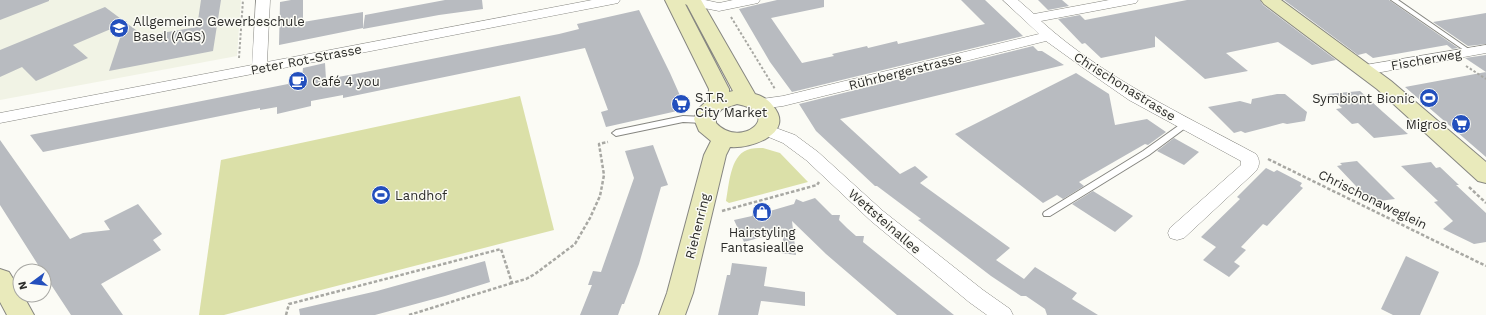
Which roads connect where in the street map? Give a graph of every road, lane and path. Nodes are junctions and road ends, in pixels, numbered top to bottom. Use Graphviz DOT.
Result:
graph roads {
  1 [pos="243,0"];
  2 [pos="263,0"];
  3 [pos="613,0"];
  4 [pos="674,0"];
  5 [pos="753,0"];
  6 [pos="1010,0"];
  7 [pos="1131,0"];
  8 [pos="1270,0"];
  9 [pos="1394,0"];
  10 [pos="692,1"];
  11 [pos="719,7"];
  12 [pos="1031,19"];
  13 [pos="1049,36"];
  14 [pos="1486,49"];
  15 [pos="1470,52"];
  16 [pos="239,59"];
  17 [pos="259,68"];
  18 [pos="1365,70"];
  19 [pos="779,95"];
  20 [pos="718,101"];
  21 [pos="754,101"];
  22 [pos="0,118"];
  23 [pos="705,120"];
  24 [pos="1185,124"];
  25 [pos="765,129"];
  26 [pos="616,133"];
  27 [pos="723,138"];
  28 [pos="1250,158"];
  29 [pos="1486,175"];
  30 [pos="820,181"];
  31 [pos="1469,187"];
  32 [pos="1486,203"];
  33 [pos="722,211"];
  34 [pos="1047,214"];
  35 [pos="1177,233"];
  36 [pos="1486,266"];
  37 [pos="0,279"];
  38 [pos="512,283"];
  39 [pos="21,315"];
  40 [pos="286,315"];
  41 [pos="409,315"];
  42 [pos="672,315"];
  43 [pos="1003,315"];
  1 -- 16 [label="path"];
  2 -- 17 [label="street"];
  3 -- 17 [label="street, Peter Rot-Strasse"];
  4 -- 20 [label="main road"];
  5 -- 11 [label="street"];
  6 -- 12 [label="street, Chrischonastrasse"];
  7 -- 12 [label="street"];
  8 -- 18 [label="main road"];
  9 -- 15 [label="lane"];
  10 -- 11 [label="street"];
  10 -- 21 [label="main road"];
  11 -- 19 [label="path"];
  12 -- 13 [label="street, Chrischonastrasse"];
  13 -- 21 [label="street, Rührbergerstrasse"];
  13 -- 24 [label="street, Chrischonastrasse"];
  14 -- 15 [label="street, Fischerweg"];
  15 -- 18 [label="street, Fischerweg"];
  17 -- 22 [label="street, Peter Rot-Strasse"];
  18 -- 29 [label="main road"];
  20 -- 21 [label="main road"];
  20 -- 23 [label="main road"];
  21 -- 25 [label="main road"];
  23 -- 26 [label="lane"];
  23 -- 27 [label="main road"];
  24 -- 28 [label="street, Chrischonastrasse"];
  24 -- 34 [label="lane"];
  25 -- 27 [label="main road"];
  25 -- 43 [label="street, Wettsteinallee"];
  26 -- 38 [label="path"];
  27 -- 42 [label="main road, Riehenring"];
  28 -- 35 [label="street"];
  28 -- 36 [label="path, Chrischonaweglein"];
  30 -- 33 [label="path"];
  31 -- 32 [label="path"];
  37 -- 39 [label="main road"];
  38 -- 40 [label="path"];
  38 -- 41 [label="path"];
}
